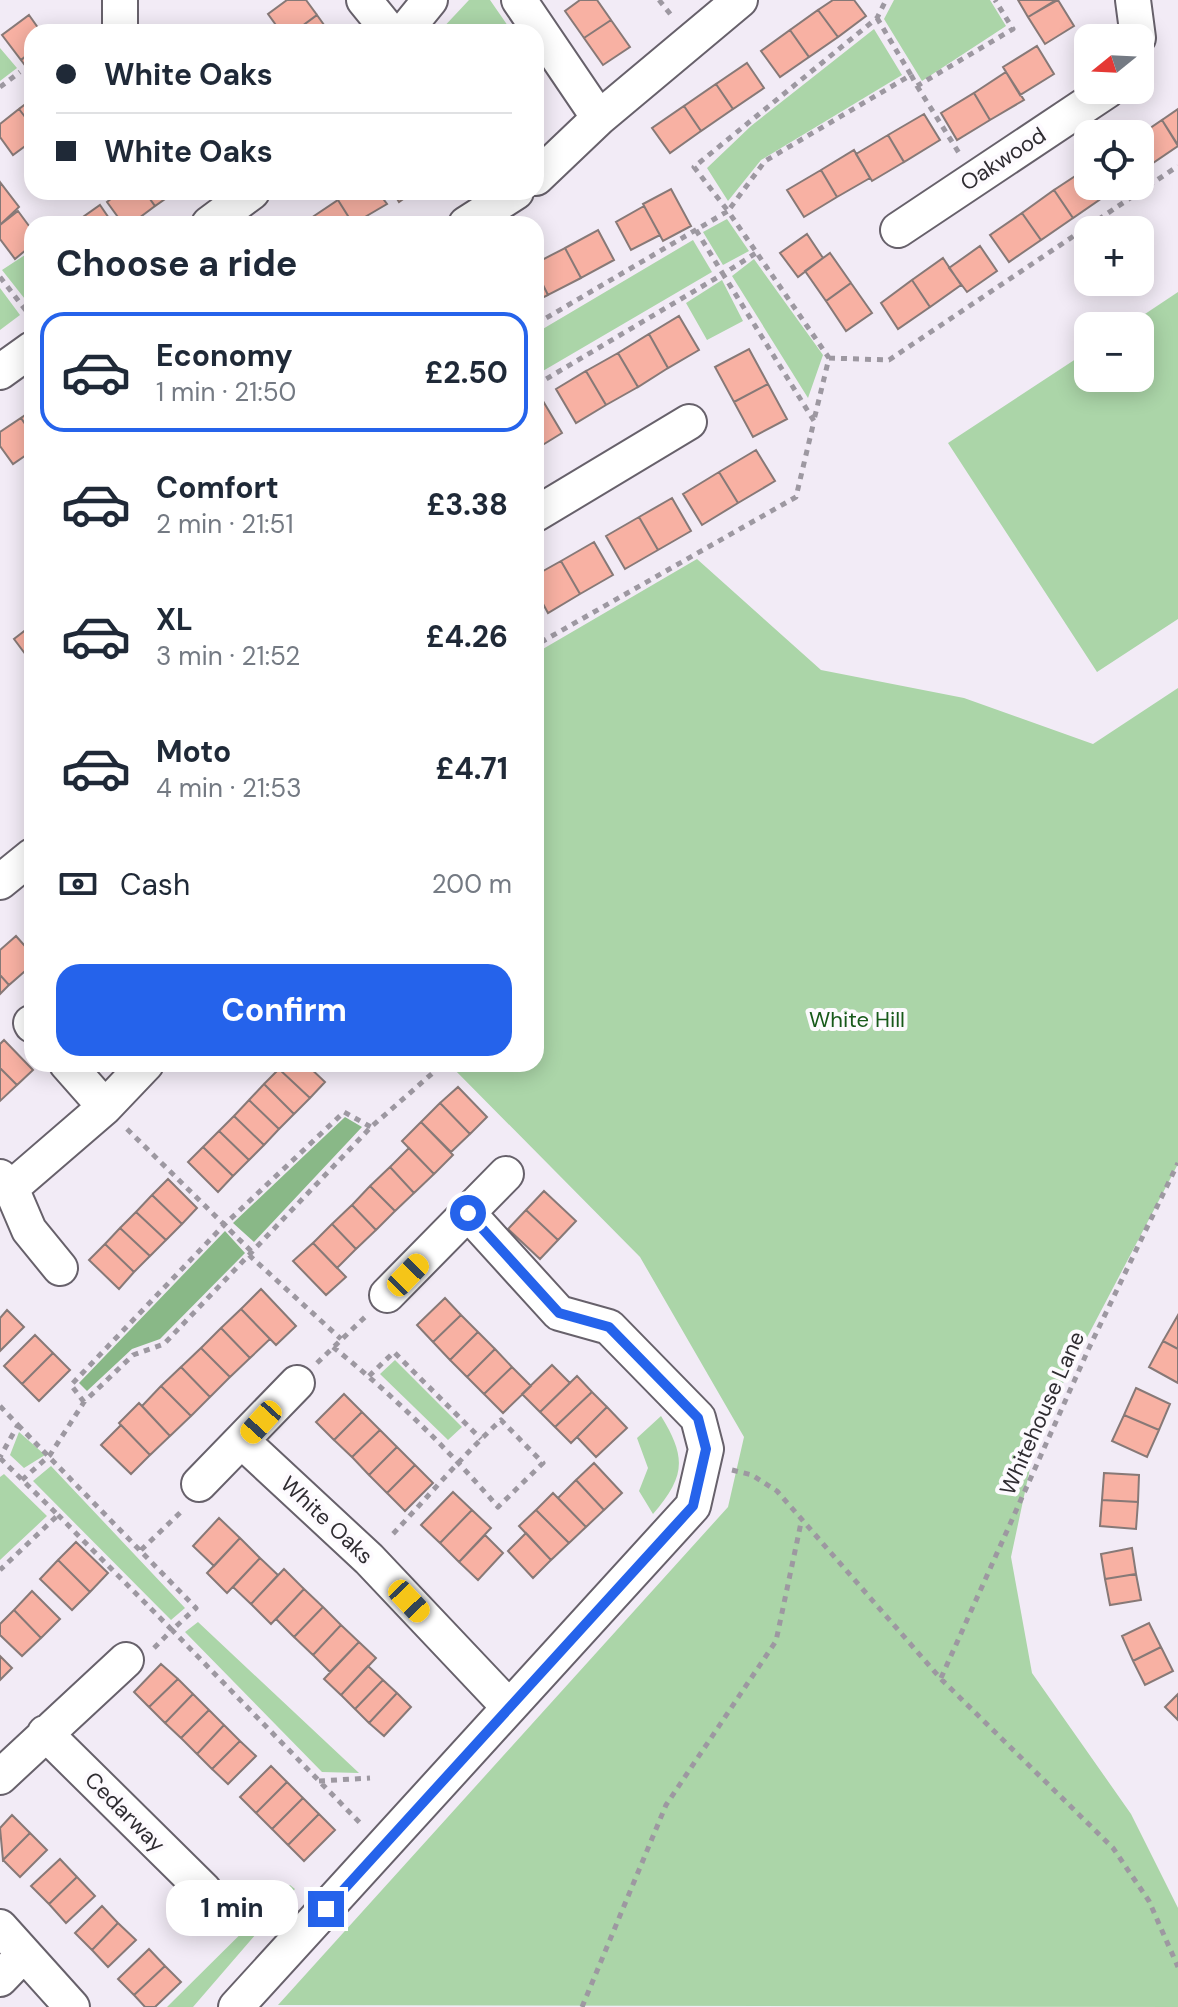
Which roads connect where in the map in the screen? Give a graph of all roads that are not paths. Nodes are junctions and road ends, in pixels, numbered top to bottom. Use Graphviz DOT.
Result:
graph roads {
  1 [pos="120,0"];
  2 [pos="364,0"];
  3 [pos="430,0"];
  4 [pos="519,0"];
  5 [pos="740,0"];
  6 [pos="1133,0"];
  7 [pos="120,24"];
  8 [pos="384,24"];
  9 [pos="410,24"];
  10 [pos="535,24"];
  11 [pos="1136,24"];
  12 [pos="544,37"];
  13 [pos="1086,104"];
  14 [pos="599,118"];
  15 [pos="544,170"];
  16 [pos="241,200"];
  17 [pos="504,200"];
  18 [pos="220,216"];
  19 [pos="478,216"];
  20 [pos="898,230"];
  21 [pos="24,355"];
  22 [pos="0,372"];
  23 [pos="689,422"];
  24 [pos="544,509"];
  25 [pos="24,862"];
  26 [pos="0,882"];
  27 [pos="74,1072"];
  28 [pos="138,1072"];
  29 [pos="105,1107"];
  30 [pos="506,1174"];
  31 [pos="5,1182"];
  32 [pos="468,1213"];
  33 [pos="60,1268"];
  34 [pos="387,1295"];
  35 [pos="297,1383"];
  36 [pos="243,1442"];
  37 [pos="199,1484"];
  38 [pos="126,1660"];
  39 [pos="508,1706"];
  40 [pos="45,1733"];
  41 [pos="0,1777"];
  42 [pos="204,1890"];
  43 [pos="0,1927"];
  44 [pos="24,1954"];
  45 [pos="0,1979"];
  46 [pos="72,2007"];
  47 [pos="236,2007"];
  1 -- 7 [label="street"];
  2 -- 8 [label="street"];
  3 -- 9 [label="street"];
  4 -- 10 [label="street"];
  5 -- 14 [label="street"];
  6 -- 11 [label="street"];
  12 -- 14 [label="street"];
  13 -- 20 [label="street, Oakwood"];
  14 -- 15 [label="street"];
  16 -- 18 [label="street"];
  17 -- 19 [label="street"];
  21 -- 22 [label="street"];
  23 -- 24 [label="street"];
  25 -- 26 [label="street"];
  27 -- 29 [label="street"];
  28 -- 29 [label="street"];
  29 -- 31 [label="street"];
  30 -- 32 [label="street"];
  31 -- 33 [label="street"];
  32 -- 34 [label="street"];
  32 -- 39 [label="street"];
  35 -- 36 [label="street"];
  36 -- 37 [label="street"];
  36 -- 39 [label="street, White Oaks"];
  38 -- 40 [label="street"];
  39 -- 47 [label="street"];
  40 -- 41 [label="street"];
  40 -- 42 [label="street, Cedarway"];
  43 -- 44 [label="street"];
  44 -- 45 [label="street"];
  44 -- 46 [label="street"];
}
